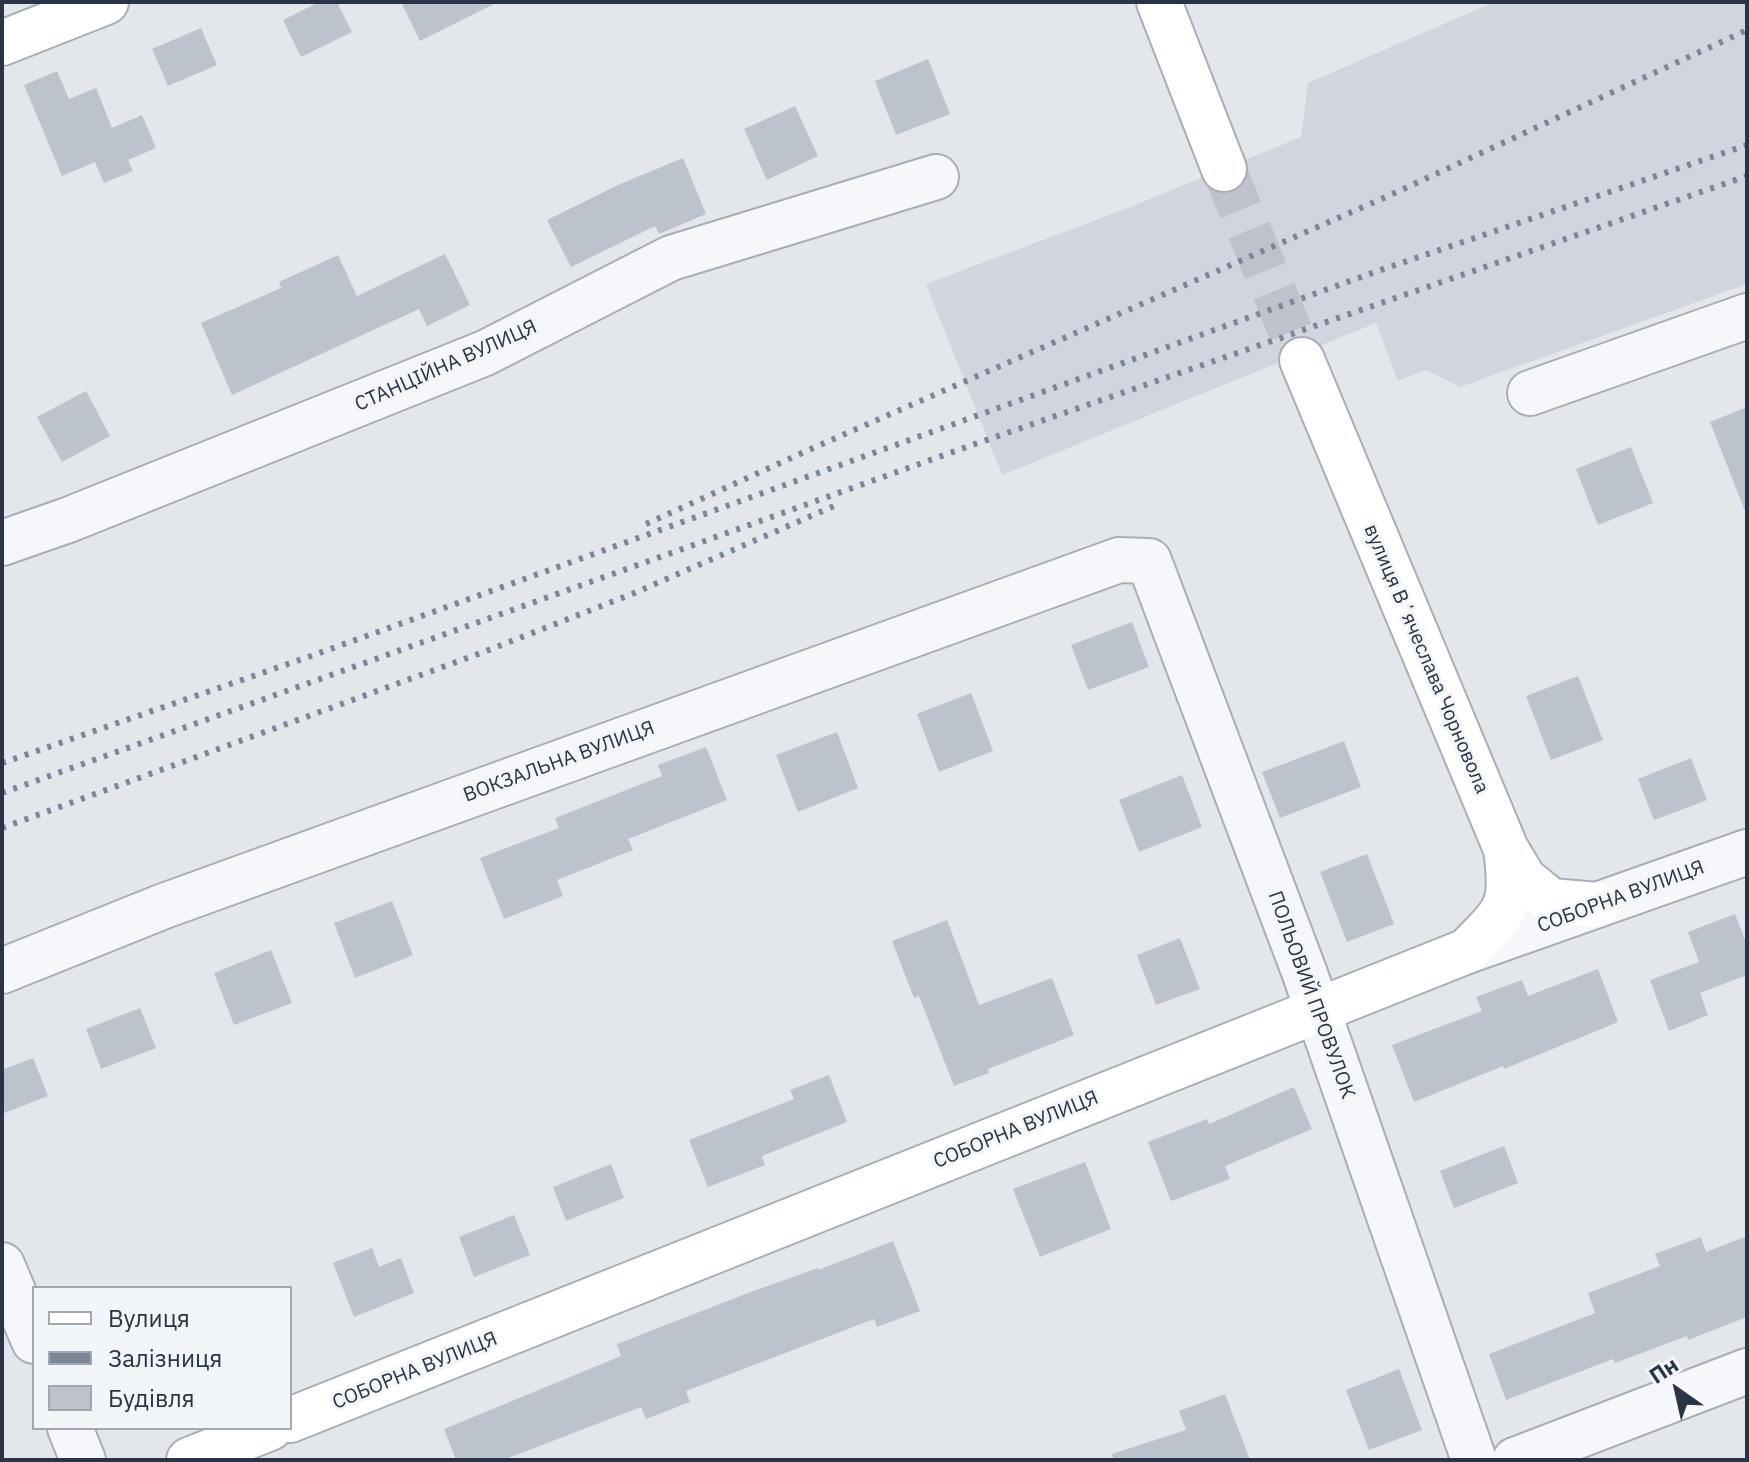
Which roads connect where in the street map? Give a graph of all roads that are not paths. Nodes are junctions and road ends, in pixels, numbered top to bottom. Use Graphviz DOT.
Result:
graph roads {
  1 [pos="106,2"];
  2 [pos="1159,2"];
  3 [pos="2,43"];
  4 [pos="1224,169"];
  5 [pos="936,177"];
  6 [pos="1747,316"];
  7 [pos="1302,360"];
  8 [pos="1530,393"];
  9 [pos="2,543"];
  10 [pos="1119,560"];
  11 [pos="1506,849"];
  12 [pos="1747,852"];
  13 [pos="1597,905"];
  14 [pos="1467,951"];
  15 [pos="2,971"];
  16 [pos="1317,1009"];
  17 [pos="2,1265"];
  18 [pos="32,1336"];
  19 [pos="1747,1371"];
  20 [pos="292,1419"];
  21 [pos="71,1430"];
  22 [pos="265,1430"];
  23 [pos="83,1460"];
  24 [pos="189,1460"];
  25 [pos="1474,1460"];
  26 [pos="1515,1460"];
  1 -- 3 [label="street"];
  2 -- 4 [label="street"];
  5 -- 9 [label="street, СТАНЦІЙНА ВУЛИЦЯ"];
  6 -- 8 [label="street"];
  7 -- 11 [label="street, вулиця Вʼячеслава Чорновола"];
  10 -- 15 [label="street, ВОКЗАЛЬНА ВУЛИЦЯ"];
  10 -- 16 [label="street, ПОЛЬОВИЙ ПРОВУЛОК"];
  11 -- 13 [label="street"];
  11 -- 14 [label="street, вулиця Вʼячеслава Чорновола"];
  12 -- 13 [label="street, СОБОРНА ВУЛИЦЯ"];
  13 -- 14 [label="street, СОБОРНА ВУЛИЦЯ"];
  14 -- 16 [label="street, СОБОРНА ВУЛИЦЯ"];
  16 -- 20 [label="street, СОБОРНА ВУЛИЦЯ"];
  16 -- 25 [label="street, ПОЛЬОВИЙ ПРОВУЛОК"];
  17 -- 18 [label="street"];
  19 -- 26 [label="street"];
  21 -- 23 [label="street"];
  22 -- 24 [label="street"];
}
